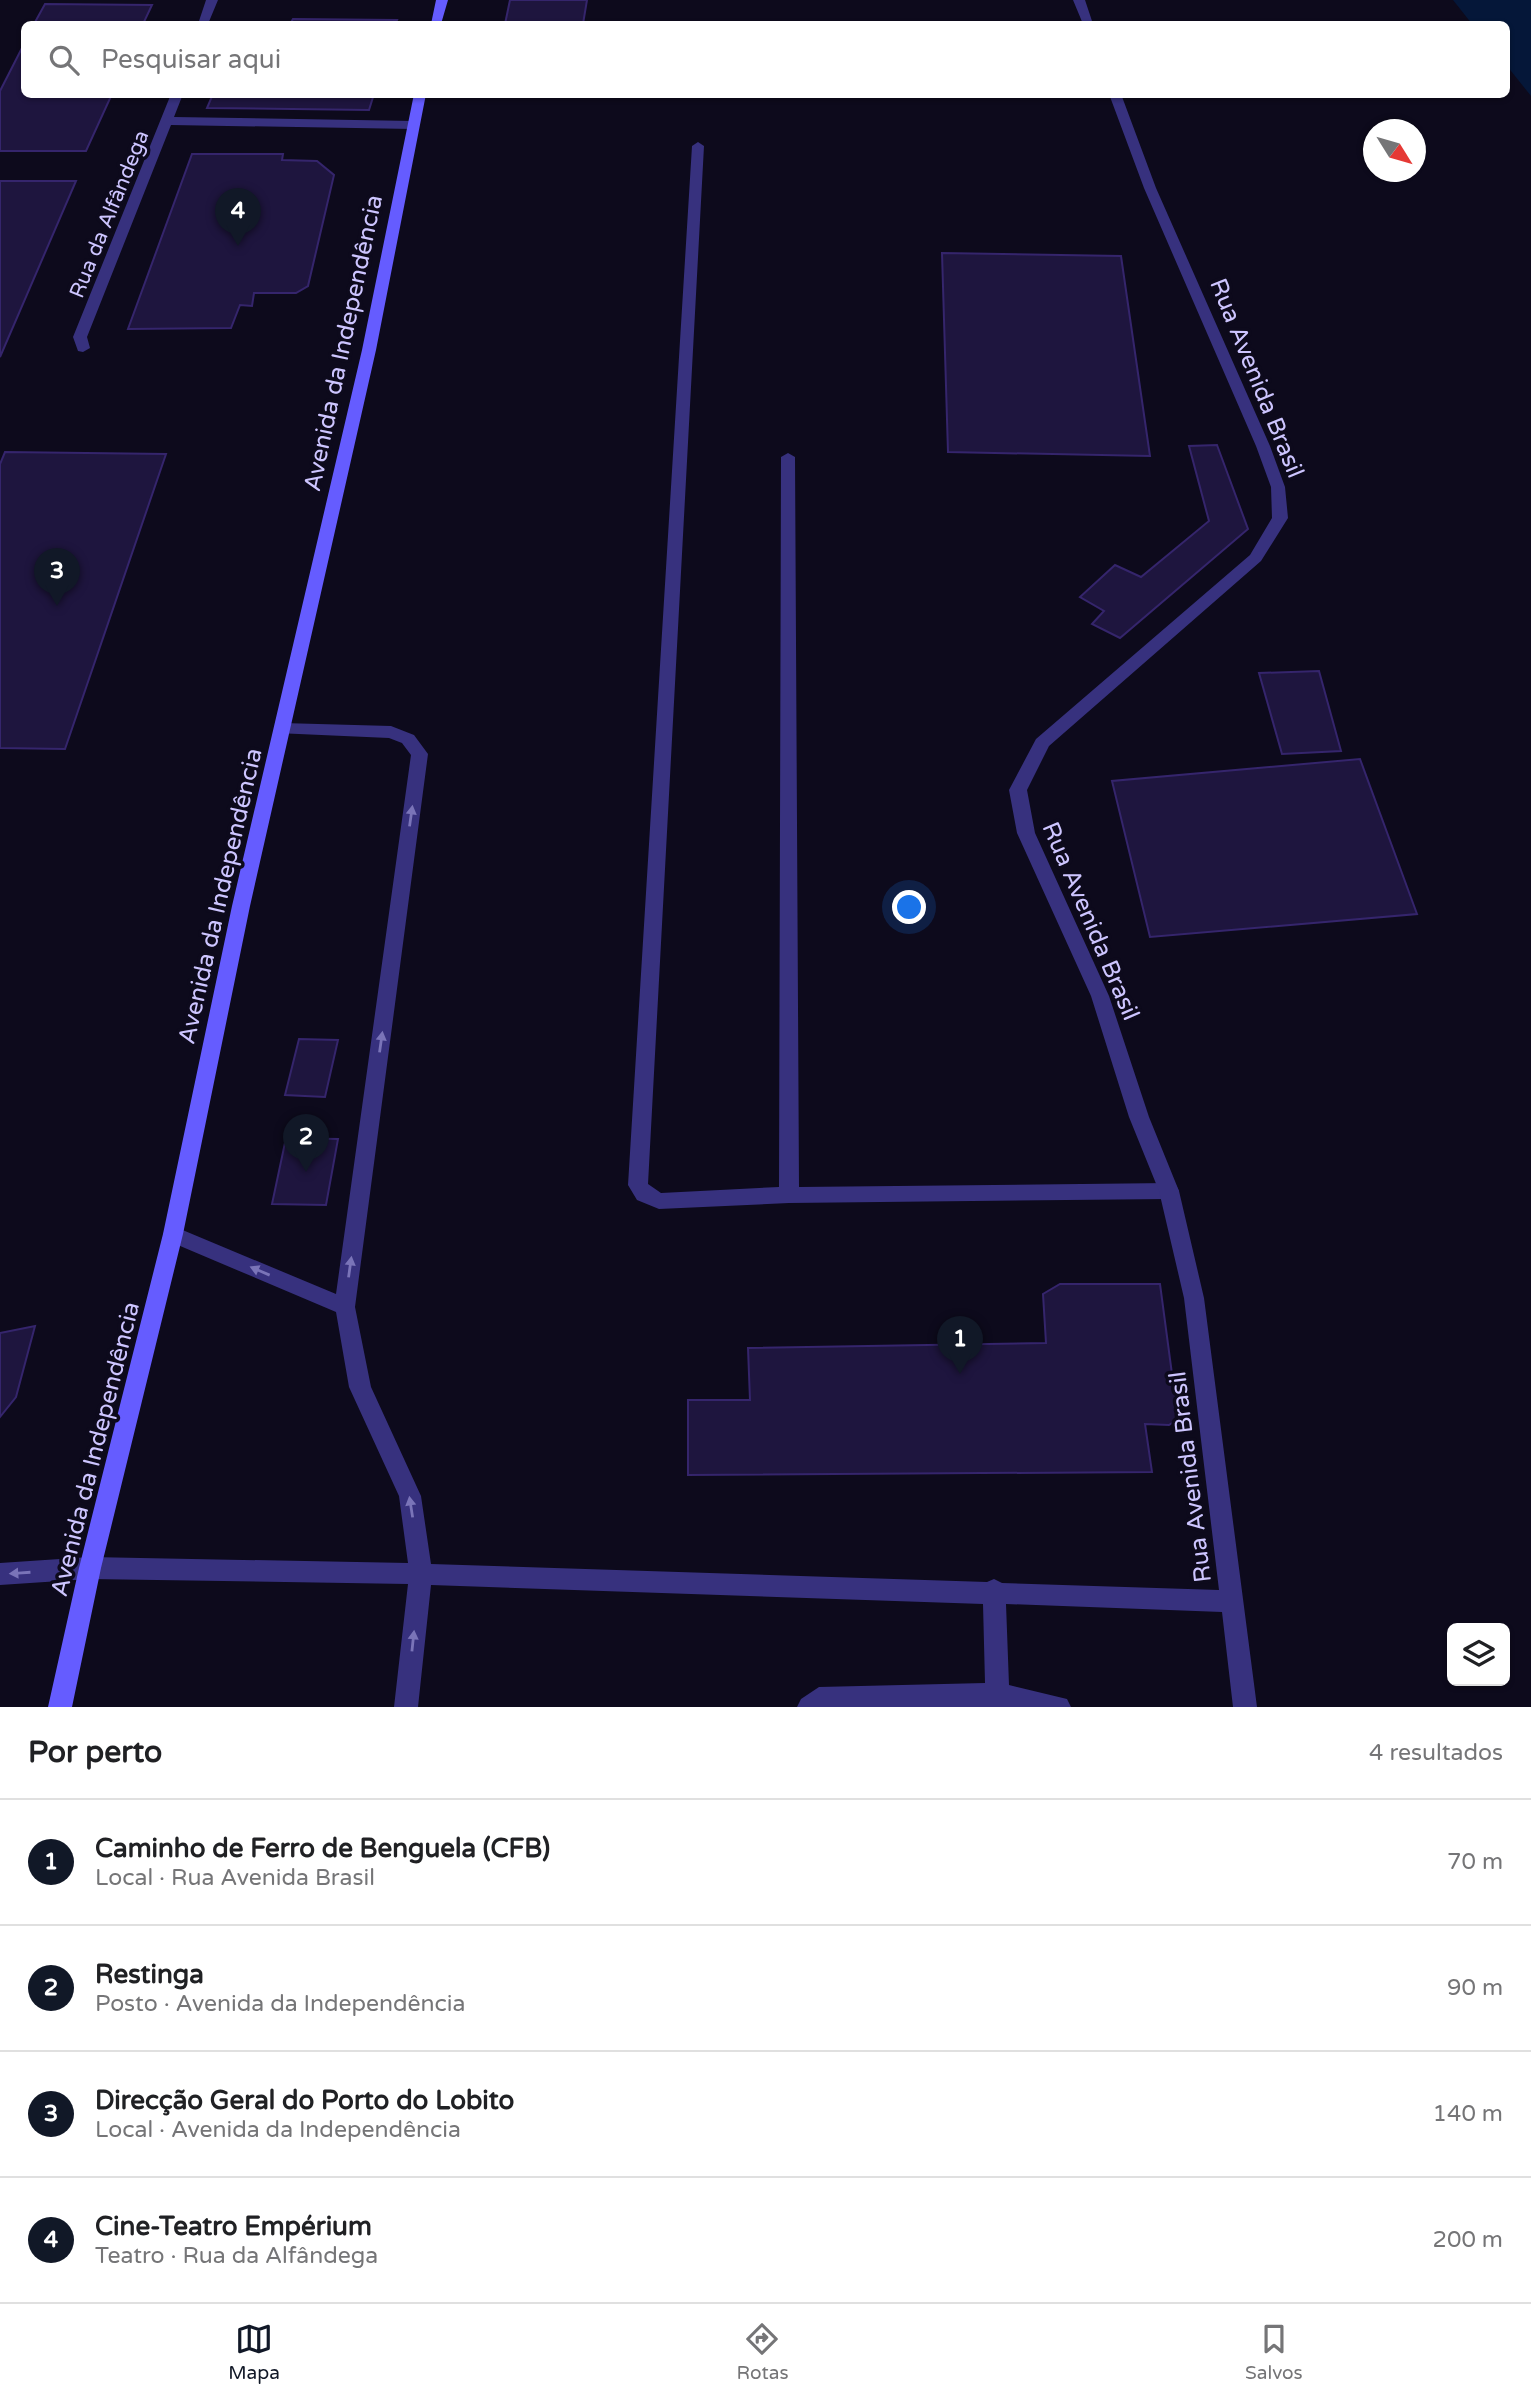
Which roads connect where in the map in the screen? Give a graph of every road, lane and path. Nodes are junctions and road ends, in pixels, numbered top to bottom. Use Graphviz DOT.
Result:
graph roads {
  1 [pos="212,0"];
  2 [pos="442,0"];
  3 [pos="1079,0"];
  4 [pos="204,21"];
  5 [pos="437,21"];
  6 [pos="1087,21"];
  7 [pos="176,98"];
  8 [pos="419,98"];
  9 [pos="1116,98"];
  10 [pos="167,121"];
  11 [pos="412,125"];
  12 [pos="698,146"];
  13 [pos="83,348"];
  14 [pos="788,457"];
  15 [pos="282,729"];
  16 [pos="1168,1191"];
  17 [pos="789,1195"];
  18 [pos="173,1234"];
  19 [pos="345,1307"];
  20 [pos="90,1568"];
  21 [pos="0,1574"];
  22 [pos="421,1574"];
  23 [pos="993,1591"];
  24 [pos="1230,1601"];
  25 [pos="996,1693"];
  26 [pos="61,1707"];
  27 [pos="406,1707"];
  28 [pos="809,1707"];
  29 [pos="1059,1707"];
  30 [pos="1245,1707"];
  1 -- 4 [label="street"];
  2 -- 5 [label="street"];
  3 -- 6 [label="street"];
  7 -- 10 [label="street, Rua da Alfândega"];
  8 -- 11 [label="street, Avenida da Independência"];
  9 -- 16 [label="street, Rua Avenida Brasil"];
  10 -- 11 [label="street"];
  10 -- 13 [label="street, Rua da Alfândega"];
  11 -- 15 [label="street, Avenida da Independência"];
  12 -- 17 [label="street"];
  14 -- 17 [label="street"];
  15 -- 18 [label="street, Avenida da Independência"];
  19 -- 15 [label="street, one-way"];
  16 -- 17 [label="street"];
  16 -- 24 [label="street, Rua Avenida Brasil"];
  19 -- 18 [label="street, one-way"];
  18 -- 20 [label="street, Avenida da Independência"];
  22 -- 19 [label="street, one-way"];
  20 -- 21 [label="street, one-way"];
  20 -- 22 [label="street"];
  20 -- 26 [label="street, Avenida da Independência"];
  22 -- 23 [label="street"];
  27 -- 22 [label="street, one-way"];
  23 -- 24 [label="street"];
  23 -- 25 [label="street"];
  24 -- 30 [label="street, Rua Avenida Brasil"];
  25 -- 28 [label="street"];
  25 -- 29 [label="street"];
}
